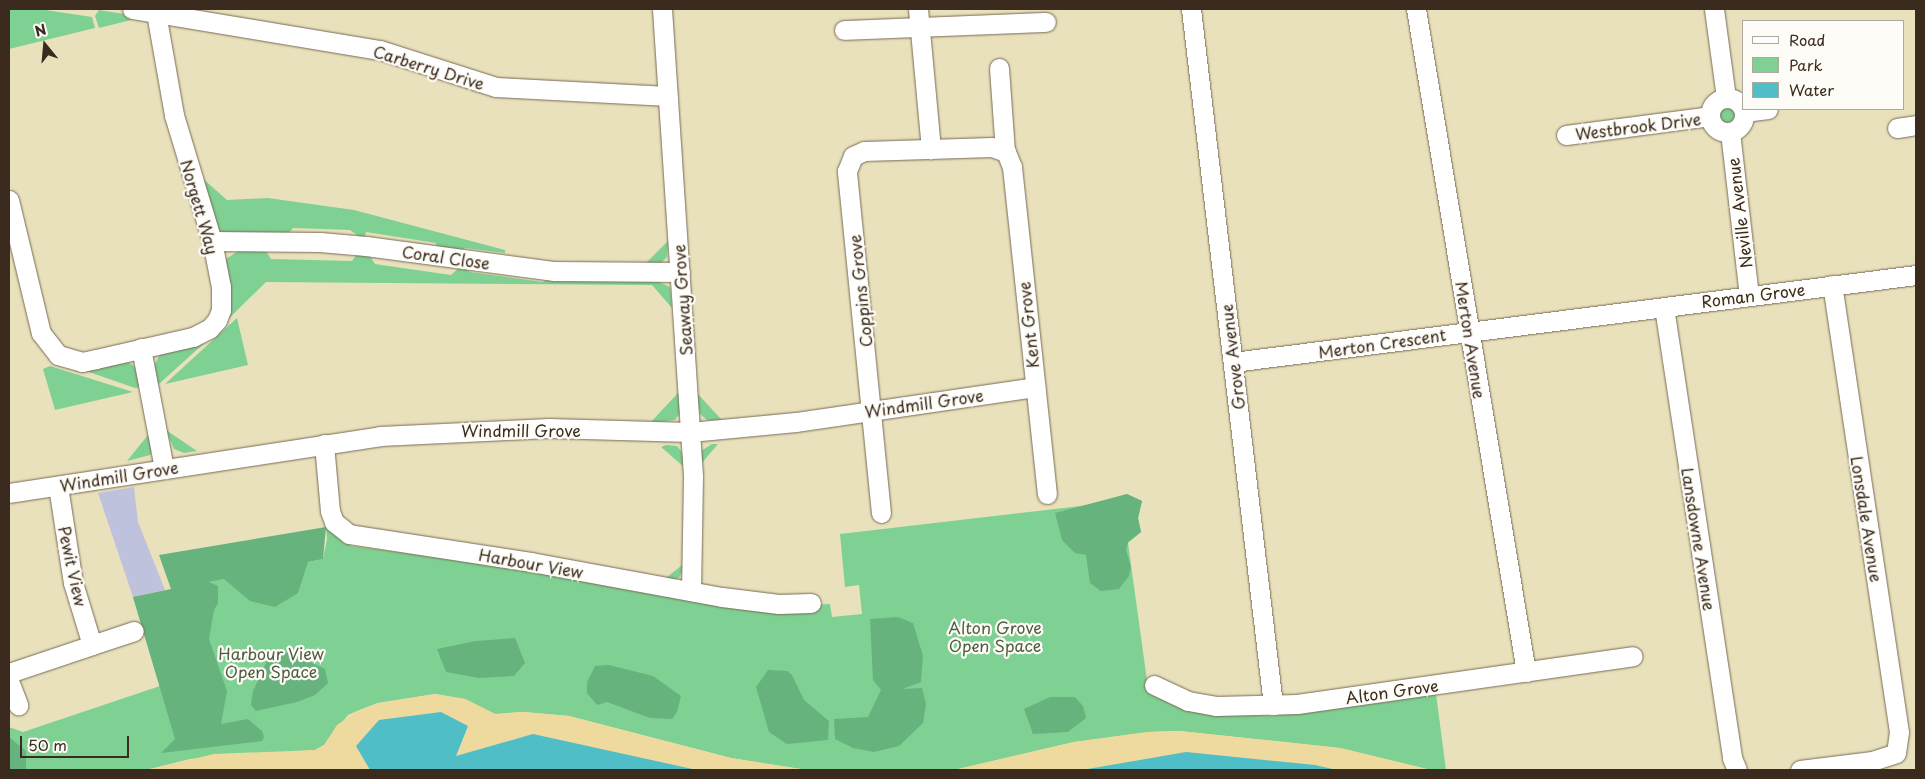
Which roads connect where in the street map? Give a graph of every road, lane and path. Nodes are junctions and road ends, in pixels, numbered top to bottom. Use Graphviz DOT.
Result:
graph roads {
  1 [pos="132,9"];
  2 [pos="662,9"];
  3 [pos="1191,9"];
  4 [pos="1416,9"];
  5 [pos="1714,9"];
  6 [pos="156,13"];
  7 [pos="919,17"];
  8 [pos="1046,22"];
  9 [pos="844,30"];
  10 [pos="999,68"];
  11 [pos="668,96"];
  12 [pos="1726,98"];
  13 [pos="1742,108"];
  14 [pos="1760,110"];
  15 [pos="1744,112"];
  16 [pos="1710,116"];
  17 [pos="1916,125"];
  18 [pos="1897,128"];
  19 [pos="1730,132"];
  20 [pos="1566,135"];
  21 [pos="931,149"];
  22 [pos="1007,154"];
  23 [pos="9,200"];
  24 [pos="212,241"];
  25 [pos="680,272"];
  26 [pos="1916,275"];
  27 [pos="1832,285"];
  28 [pos="1749,295"];
  29 [pos="1664,307"];
  30 [pos="1589,316"];
  31 [pos="1469,331"];
  32 [pos="141,348"];
  33 [pos="1233,362"];
  34 [pos="1035,388"];
  35 [pos="872,410"];
  36 [pos="690,432"];
  37 [pos="324,444"];
  38 [pos="164,469"];
  39 [pos="58,486"];
  40 [pos="9,493"];
  41 [pos="1046,494"];
  42 [pos="881,513"];
  43 [pos="691,591"];
  44 [pos="811,603"];
  45 [pos="134,632"];
  46 [pos="92,645"];
  47 [pos="1634,656"];
  48 [pos="1526,672"];
  49 [pos="9,673"];
  50 [pos="9,680"];
  51 [pos="1154,685"];
  52 [pos="18,705"];
  53 [pos="1273,705"];
  54 [pos="1737,770"];
  55 [pos="1800,770"];
  1 -- 6 [label="street, Carberry Drive"];
  2 -- 11 [label="street, Seaway Grove"];
  3 -- 33 [label="street, Grove Avenue"];
  4 -- 31 [label="street, Merton Avenue"];
  5 -- 12 [label="street"];
  6 -- 11 [label="street, Carberry Drive"];
  6 -- 24 [label="street, Norgett Way"];
  7 -- 8 [label="street"];
  7 -- 9 [label="street"];
  7 -- 21 [label="street"];
  10 -- 22 [label="street, Kent Grove"];
  11 -- 25 [label="street, Seaway Grove"];
  12 -- 13 [label="street"];
  12 -- 16 [label="street"];
  14 -- 15 [label="street"];
  15 -- 19 [label="street"];
  16 -- 19 [label="street"];
  16 -- 20 [label="street, Westbrook Drive"];
  17 -- 18 [label="street"];
  19 -- 28 [label="street, Neville Avenue"];
  21 -- 22 [label="street"];
  21 -- 35 [label="street, Coppins Grove"];
  22 -- 34 [label="street, Kent Grove"];
  23 -- 32 [label="street, Norgett Way"];
  24 -- 25 [label="street, Coral Close"];
  24 -- 32 [label="street, Norgett Way"];
  25 -- 36 [label="street, Seaway Grove"];
  26 -- 27 [label="street, Roman Grove"];
  27 -- 28 [label="street, Roman Grove"];
  27 -- 55 [label="street, Lonsdale Avenue"];
  28 -- 29 [label="street, Roman Grove"];
  29 -- 30 [label="street, Roman Grove"];
  29 -- 54 [label="street, Lansdowne Avenue"];
  30 -- 31 [label="street, Merton Crescent"];
  31 -- 33 [label="street, Merton Crescent"];
  31 -- 48 [label="street, Merton Avenue"];
  32 -- 38 [label="street"];
  33 -- 53 [label="street, Grove Avenue"];
  34 -- 35 [label="street, Windmill Grove"];
  34 -- 41 [label="street, Kent Grove"];
  35 -- 36 [label="street, Windmill Grove"];
  35 -- 42 [label="street, Coppins Grove"];
  36 -- 37 [label="street, Windmill Grove"];
  36 -- 43 [label="street, Seaway Grove"];
  37 -- 38 [label="street, Windmill Grove"];
  37 -- 43 [label="street, Harbour View"];
  38 -- 39 [label="street, Windmill Grove"];
  39 -- 40 [label="street, Windmill Grove"];
  39 -- 46 [label="street, Pewit View"];
  43 -- 44 [label="street, Harbour View"];
  45 -- 46 [label="street"];
  46 -- 49 [label="street"];
  47 -- 48 [label="street, Alton Grove"];
  48 -- 53 [label="street, Alton Grove"];
  50 -- 52 [label="street"];
  51 -- 53 [label="street, Alton Grove"];
}
